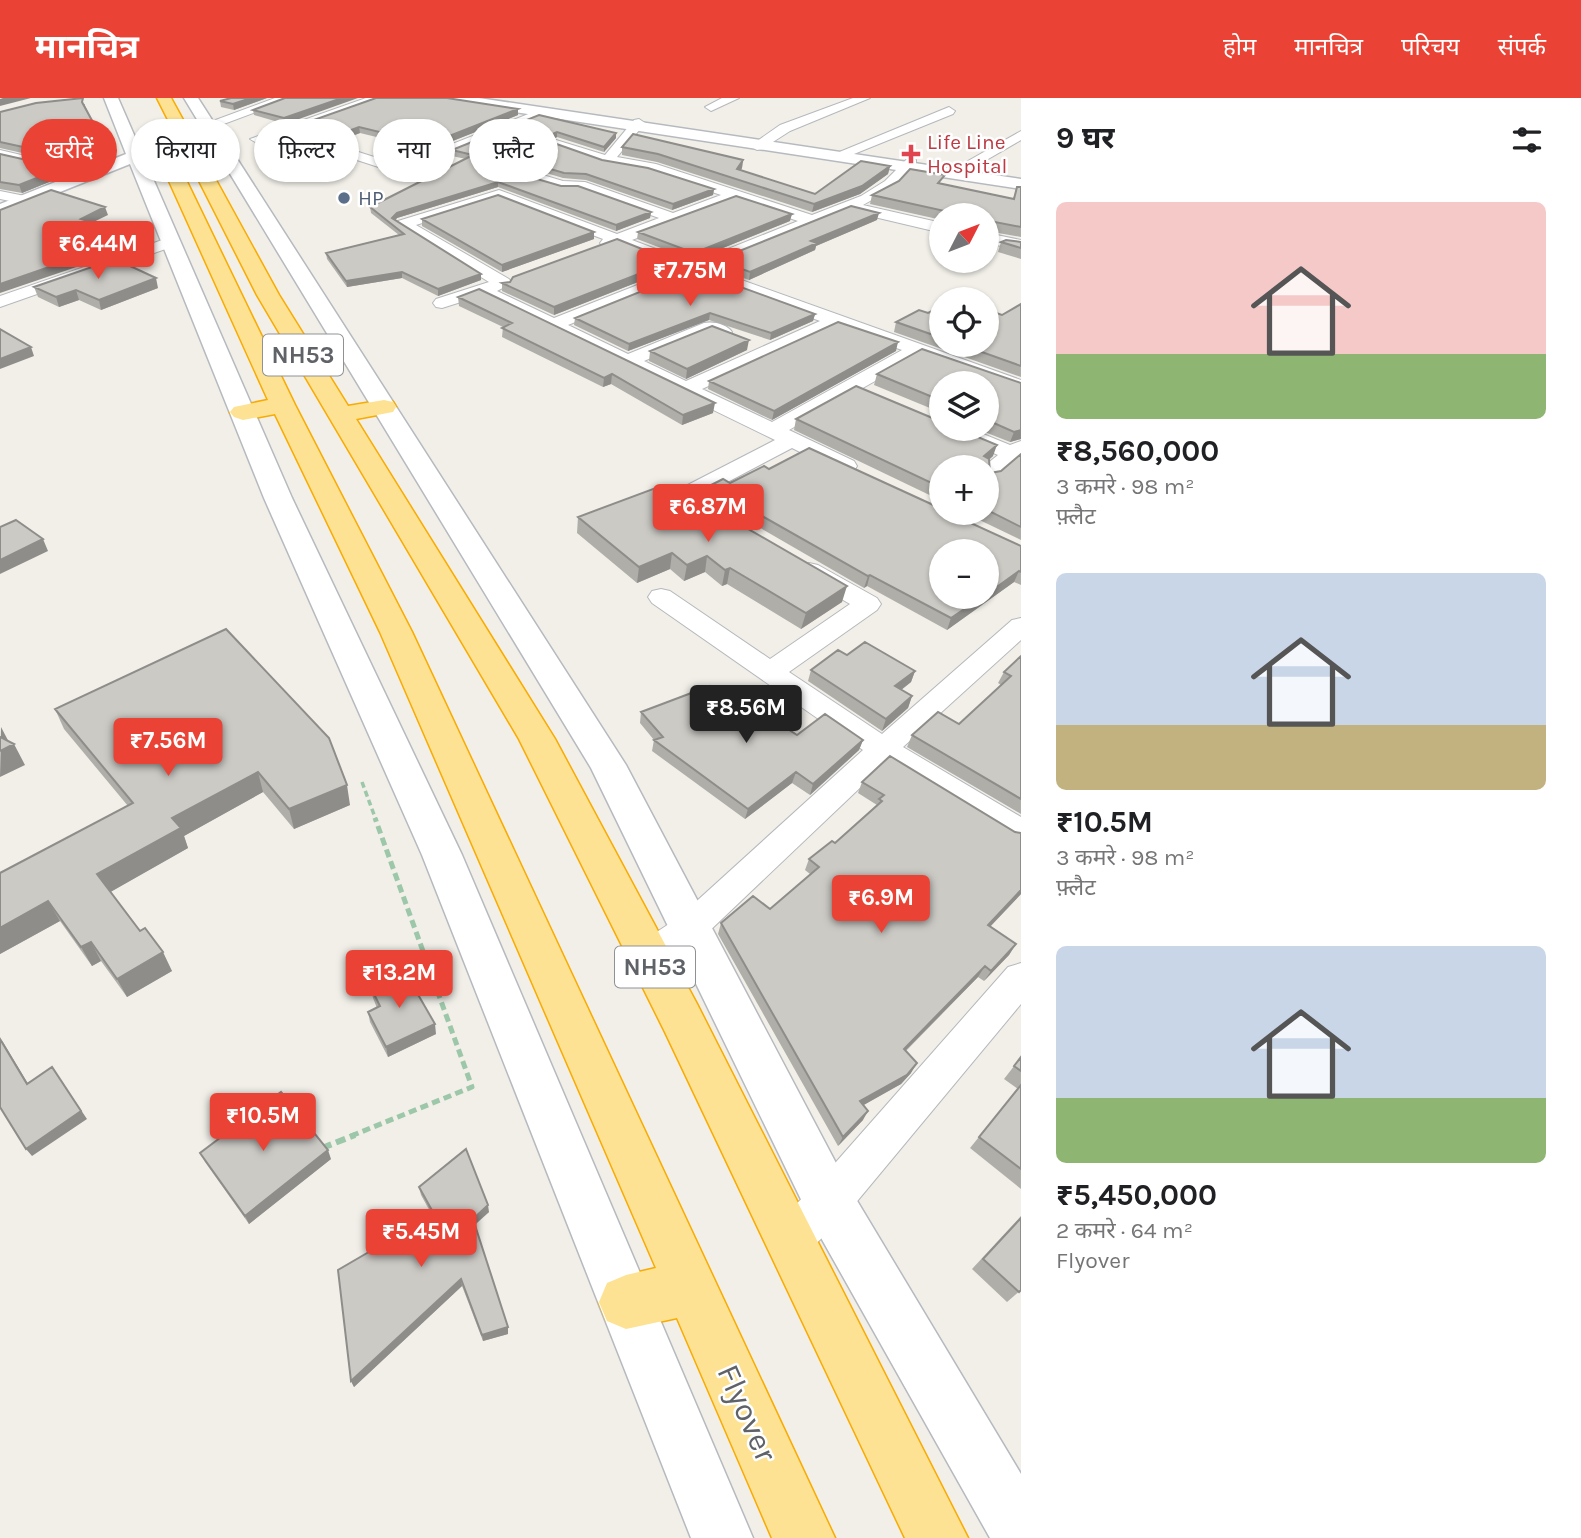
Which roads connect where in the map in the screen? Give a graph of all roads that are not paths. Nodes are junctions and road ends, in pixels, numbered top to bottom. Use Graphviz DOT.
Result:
graph roads {
  1 [pos="111,98"];
  2 [pos="164,98"];
  3 [pos="191,98"];
  4 [pos="287,98"];
  5 [pos="378,98"];
  6 [pos="449,98"];
  7 [pos="481,98"];
  8 [pos="733,98"];
  9 [pos="864,98"];
  10 [pos="711,107"];
  11 [pos="145,111"];
  12 [pos="949,111"];
  13 [pos="540,114"];
  14 [pos="204,119"];
  15 [pos="226,119"];
  16 [pos="319,119"];
  17 [pos="635,125"];
  18 [pos="1021,135"];
  19 [pos="760,144"];
  20 [pos="558,145"];
  21 [pos="131,146"];
  22 [pos="844,153"];
  23 [pos="0,154"];
  24 [pos="359,157"];
  25 [pos="21,159"];
  26 [pos="909,165"];
  27 [pos="607,170"];
  28 [pos="959,170"];
  29 [pos="240,176"];
  30 [pos="1021,181"];
  31 [pos="71,182"];
  32 [pos="146,182"];
  33 [pos="552,182"];
  34 [pos="580,185"];
  35 [pos="0,195"];
  36 [pos="735,195"];
  37 [pos="25,200"];
  38 [pos="846,206"];
  39 [pos="0,210"];
  40 [pos="672,218"];
  41 [pos="810,220"];
  42 [pos="929,225"];
  43 [pos="617,240"];
  44 [pos="999,240"];
  45 [pos="171,242"];
  46 [pos="1021,245"];
  47 [pos="594,248"];
  48 [pos="691,268"];
  49 [pos="481,290"];
  50 [pos="0,302"];
  51 [pos="443,303"];
  52 [pos="836,320"];
  53 [pos="555,324"];
  54 [pos="919,349"];
  55 [pos="769,350"];
  56 [pos="627,361"];
  57 [pos="1017,381"];
  58 [pos="853,386"];
  59 [pos="688,388"];
  60 [pos="878,397"];
  61 [pos="283,405"];
  62 [pos="384,407"];
  63 [pos="243,412"];
  64 [pos="339,415"];
  65 [pos="781,436"];
  66 [pos="988,441"];
  67 [pos="1017,451"];
  68 [pos="999,465"];
  69 [pos="861,473"];
  70 [pos="742,530"];
  71 [pos="788,557"];
  72 [pos="661,597"];
  73 [pos="1021,626"];
  74 [pos="770,672"];
  75 [pos="883,749"];
  76 [pos="1021,832"];
  77 [pos="690,928"];
  78 [pos="649,956"];
  79 [pos="1021,978"];
  80 [pos="829,1202"];
  81 [pos="789,1240"];
  82 [pos="691,1288"];
  83 [pos="626,1302"];
  84 [pos="1021,1533"];
  85 [pos="722,1538"];
  86 [pos="804,1538"];
  87 [pos="937,1538"];
  1 -- 21 [label="street"];
  2 -- 64 [label="highway, NH53"];
  3 -- 14 [label="street"];
  4 -- 15 [label="street"];
  5 -- 16 [label="street"];
  6 -- 13 [label="street"];
  7 -- 17 [label="street"];
  8 -- 10 [label="street"];
  9 -- 19 [label="street"];
  11 -- 61 [label="highway, NH53"];
  12 -- 22 [label="street"];
  13 -- 17 [label="street"];
  13 -- 24 [label="street"];
  17 -- 19 [label="street"];
  17 -- 27 [label="street"];
  18 -- 28 [label="street"];
  19 -- 22 [label="street"];
  19 -- 26 [label="street"];
  20 -- 27 [label="street"];
  22 -- 26 [label="street"];
  23 -- 25 [label="street"];
  26 -- 28 [label="street"];
  26 -- 30 [label="street"];
  26 -- 38 [label="street"];
  27 -- 34 [label="street"];
  27 -- 36 [label="street"];
  28 -- 30 [label="street"];
  29 -- 62 [label="street"];
  31 -- 37 [label="street"];
  32 -- 45 [label="street"];
  33 -- 34 [label="street"];
  34 -- 40 [label="street"];
  35 -- 37 [label="street"];
  36 -- 40 [label="street"];
  36 -- 41 [label="street"];
  37 -- 39 [label="street"];
  38 -- 41 [label="street"];
  38 -- 42 [label="street"];
  40 -- 43 [label="street"];
  41 -- 48 [label="street"];
  43 -- 47 [label="street"];
  43 -- 48 [label="street"];
  43 -- 49 [label="street"];
  44 -- 46 [label="street"];
  45 -- 50 [label="street"];
  45 -- 63 [label="street"];
  48 -- 52 [label="street"];
  48 -- 53 [label="street"];
  49 -- 51 [label="street"];
  49 -- 53 [label="street"];
  52 -- 54 [label="street"];
  52 -- 55 [label="street"];
  53 -- 56 [label="street"];
  54 -- 57 [label="street"];
  54 -- 58 [label="street"];
  55 -- 56 [label="street"];
  55 -- 59 [label="street"];
  56 -- 59 [label="street"];
  58 -- 60 [label="street"];
  58 -- 65 [label="street"];
  59 -- 65 [label="street"];
  61 -- 63 [label="highway"];
  61 -- 82 [label="highway, NH53"];
  62 -- 64 [label="highway"];
  62 -- 77 [label="street"];
  63 -- 83 [label="street"];
  64 -- 78 [label="highway, NH53"];
  65 -- 69 [label="street"];
  65 -- 70 [label="street"];
  66 -- 67 [label="street"];
  67 -- 68 [label="street"];
  71 -- 74 [label="street"];
  72 -- 74 [label="street"];
  73 -- 75 [label="street"];
  74 -- 75 [label="street"];
  75 -- 76 [label="street"];
  75 -- 77 [label="street"];
  77 -- 78 [label="street"];
  77 -- 80 [label="street"];
  78 -- 81 [label="highway, NH53"];
  79 -- 80 [label="street"];
  80 -- 81 [label="street"];
  80 -- 84 [label="street"];
  81 -- 87 [label="highway, NH53"];
  82 -- 83 [label="highway"];
  82 -- 86 [label="highway, Flyover / NH53"];
  83 -- 85 [label="street"];
}
